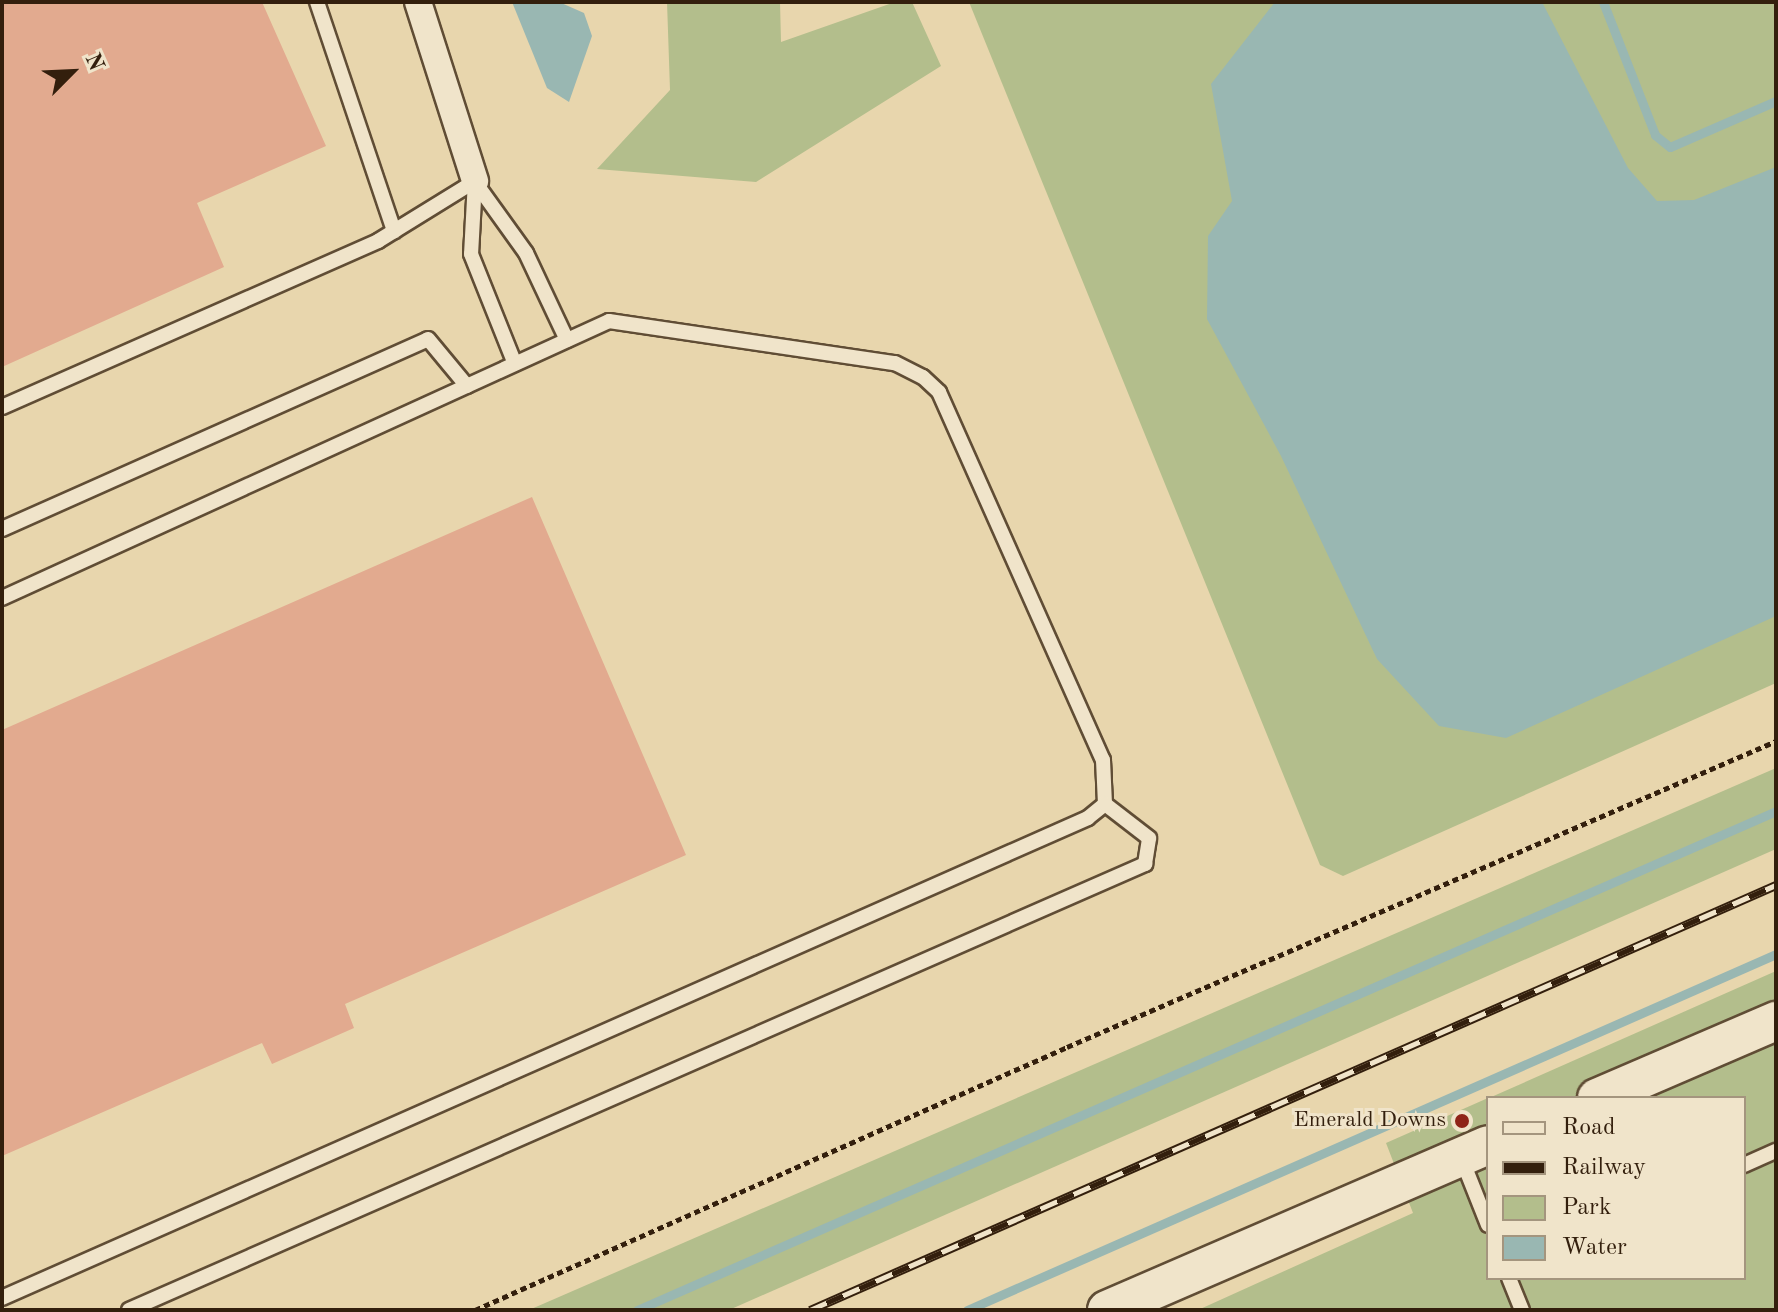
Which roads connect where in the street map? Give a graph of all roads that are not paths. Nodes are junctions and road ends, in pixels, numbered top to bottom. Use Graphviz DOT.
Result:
graph roads {
  1 [pos="317,2"];
  2 [pos="418,2"];
  3 [pos="475,181"];
  4 [pos="394,231"];
  5 [pos="567,340"];
  6 [pos="515,364"];
  7 [pos="467,386"];
  8 [pos="2,407"];
  9 [pos="2,529"];
  10 [pos="2,598"];
  11 [pos="1105,804"];
  12 [pos="1776,1021"];
  13 [pos="1602,1096"];
  14 [pos="1474,1151"];
  15 [pos="1776,1151"];
  16 [pos="1746,1164"];
  17 [pos="1486,1214"];
  18 [pos="1510,1280"];
  19 [pos="2,1298"];
  20 [pos="129,1310"];
  21 [pos="1107,1310"];
  22 [pos="1522,1310"];
  1 -- 4 [label="lane"];
  2 -- 3 [label="street"];
  3 -- 4 [label="lane"];
  3 -- 5 [label="lane"];
  3 -- 6 [label="lane"];
  4 -- 8 [label="lane"];
  5 -- 6 [label="lane"];
  5 -- 11 [label="lane"];
  6 -- 7 [label="lane"];
  7 -- 9 [label="lane"];
  7 -- 10 [label="lane"];
  11 -- 19 [label="lane"];
  11 -- 20 [label="lane"];
  12 -- 13 [label="street"];
  14 -- 17 [label="lane"];
  14 -- 21 [label="street"];
  15 -- 16 [label="lane"];
  18 -- 22 [label="lane"];
}
